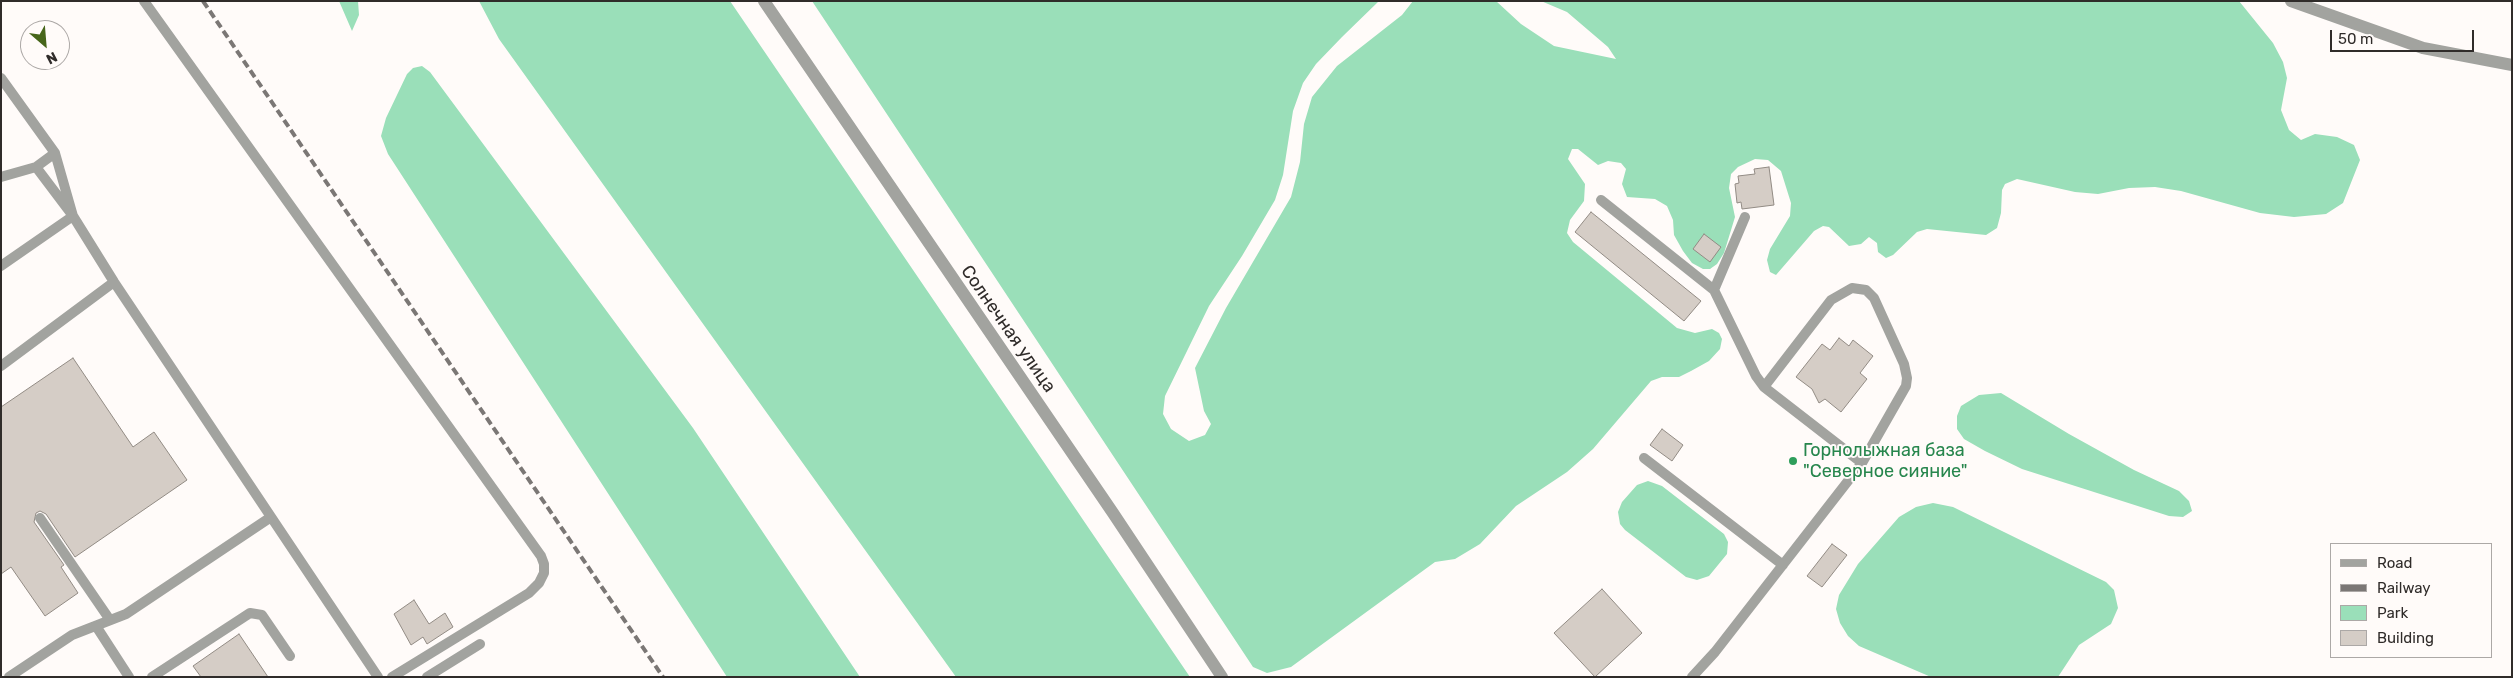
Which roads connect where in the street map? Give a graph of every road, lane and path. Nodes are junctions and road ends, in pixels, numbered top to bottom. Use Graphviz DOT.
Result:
graph roads {
  1 [pos="144,1"];
  2 [pos="764,1"];
  3 [pos="2291,1"];
  4 [pos="2512,65"];
  5 [pos="1,78"];
  6 [pos="55,153"];
  7 [pos="36,167"];
  8 [pos="1,177"];
  9 [pos="1601,200"];
  10 [pos="73,216"];
  11 [pos="1746,217"];
  12 [pos="1,266"];
  13 [pos="114,282"];
  14 [pos="1714,290"];
  15 [pos="1,366"];
  16 [pos="1764,387"];
  17 [pos="1644,458"];
  18 [pos="1862,463"];
  19 [pos="271,517"];
  20 [pos="40,518"];
  21 [pos="1783,565"];
  22 [pos="110,620"];
  23 [pos="96,626"];
  24 [pos="480,644"];
  25 [pos="290,656"];
  26 [pos="9,677"];
  27 [pos="129,677"];
  28 [pos="152,677"];
  29 [pos="378,677"];
  30 [pos="392,677"];
  31 [pos="427,677"];
  32 [pos="1222,677"];
  33 [pos="1692,677"];
  1 -- 30 [label="lane"];
  2 -- 32 [label="street, Солнечная улица"];
  3 -- 4 [label="street"];
  5 -- 6 [label="lane"];
  6 -- 7 [label="lane"];
  6 -- 10 [label="lane"];
  7 -- 8 [label="lane"];
  7 -- 10 [label="lane"];
  9 -- 14 [label="lane"];
  10 -- 12 [label="lane"];
  10 -- 13 [label="lane"];
  11 -- 14 [label="lane"];
  13 -- 15 [label="lane"];
  13 -- 19 [label="lane"];
  14 -- 16 [label="lane"];
  16 -- 18 [label="lane"];
  16 -- 18 [label="lane"];
  17 -- 21 [label="lane"];
  18 -- 21 [label="lane"];
  19 -- 22 [label="lane"];
  19 -- 29 [label="lane"];
  20 -- 22 [label="lane"];
  21 -- 33 [label="lane"];
  22 -- 23 [label="lane"];
  23 -- 26 [label="lane"];
  23 -- 27 [label="lane"];
  24 -- 31 [label="lane"];
  25 -- 28 [label="lane"];
}
